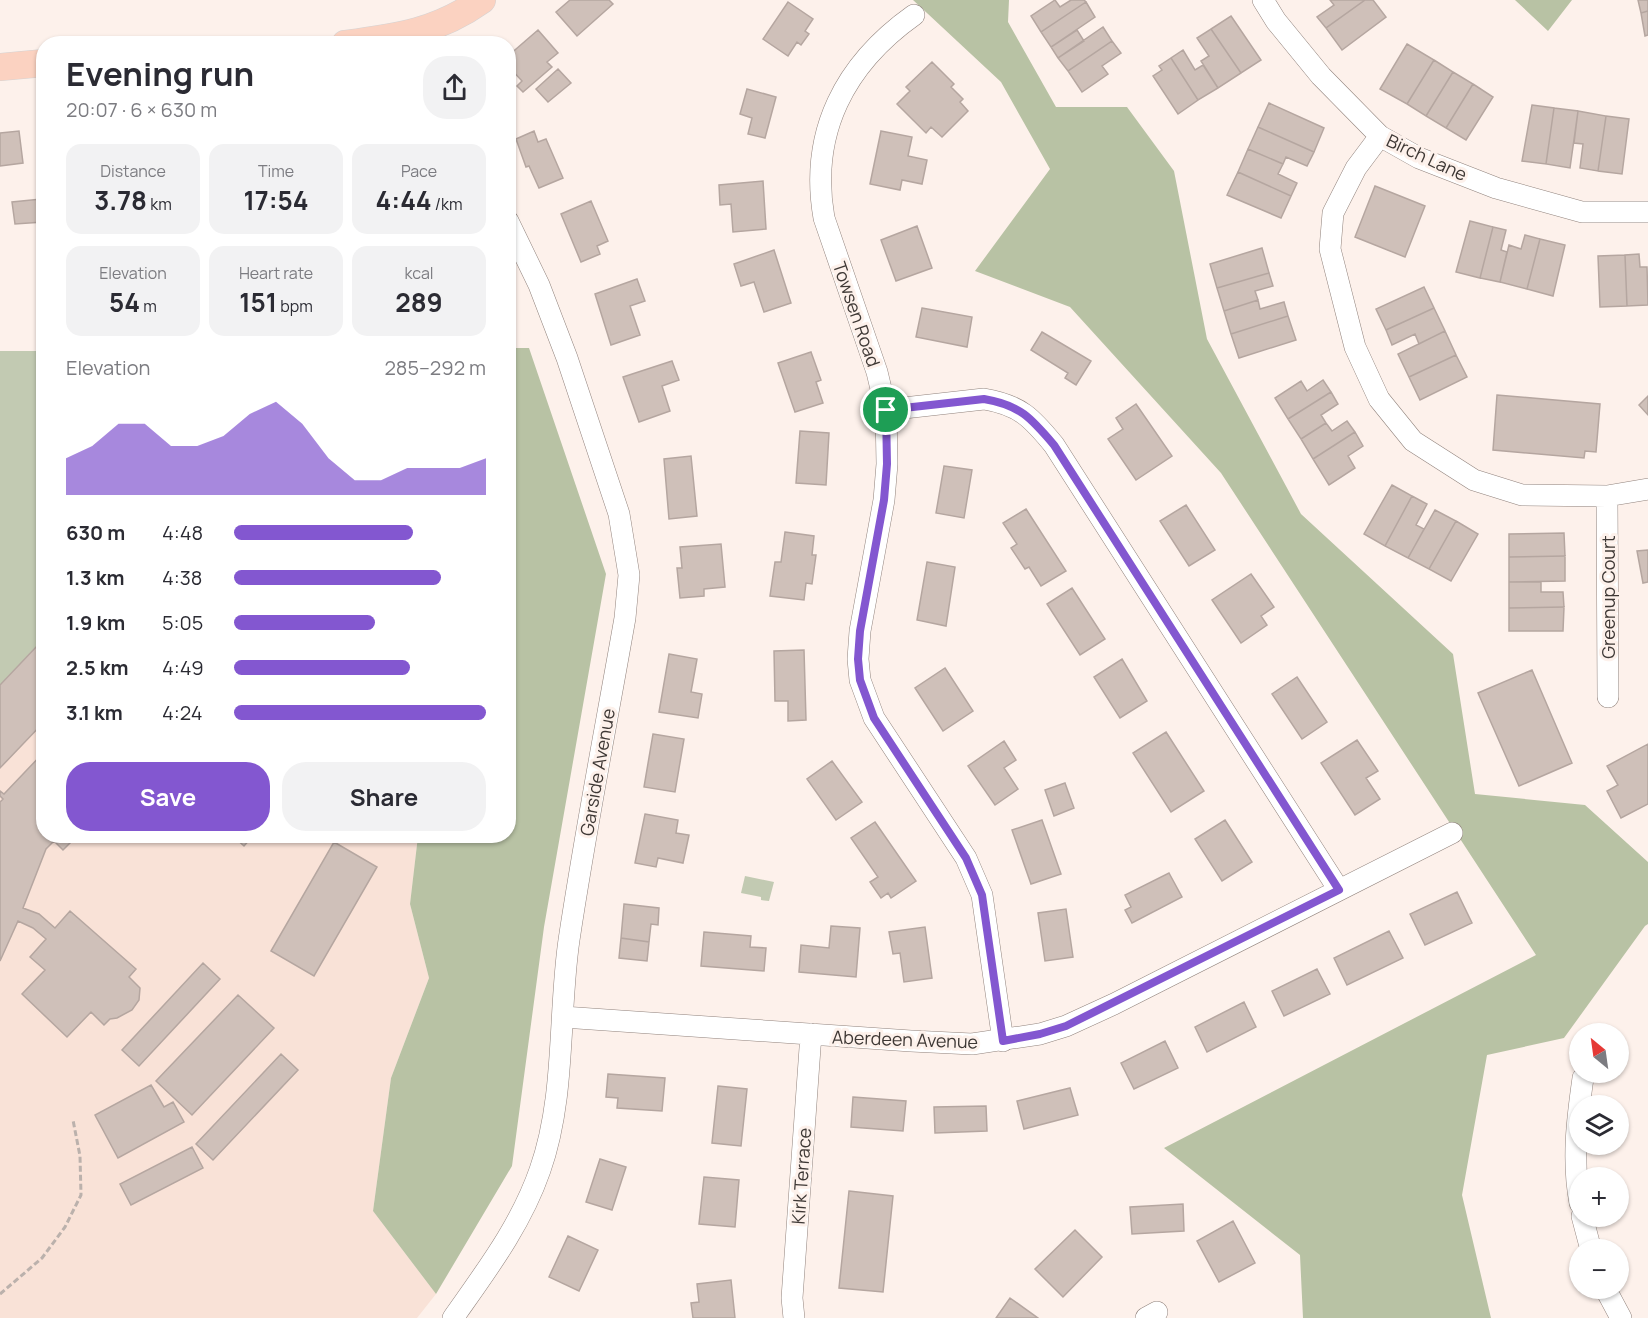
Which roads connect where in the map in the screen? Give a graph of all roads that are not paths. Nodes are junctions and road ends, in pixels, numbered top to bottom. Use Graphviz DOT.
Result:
graph roads {
  1 [pos="482,0"];
  2 [pos="1263,0"];
  3 [pos="914,15"];
  4 [pos="421,36"];
  5 [pos="36,64"];
  6 [pos="0,67"];
  7 [pos="1380,136"];
  8 [pos="1648,212"];
  9 [pos="516,238"];
  10 [pos="886,410"];
  11 [pos="1648,489"];
  12 [pos="1607,496"];
  13 [pos="1608,697"];
  14 [pos="1452,833"];
  15 [pos="1339,890"];
  16 [pos="563,1017"];
  17 [pos="811,1034"];
  18 [pos="1003,1041"];
  19 [pos="1582,1083"];
  20 [pos="1576,1167"];
  21 [pos="1611,1299"];
  22 [pos="453,1318"];
  23 [pos="794,1318"];
  24 [pos="1621,1318"];
  1 -- 4 [label="main road"];
  2 -- 7 [label="street, Birch Lane"];
  3 -- 10 [label="street, Towsen Road"];
  5 -- 6 [label="main road"];
  7 -- 8 [label="street, Birch Lane"];
  7 -- 12 [label="street"];
  9 -- 16 [label="street, Garside Avenue"];
  10 -- 15 [label="street"];
  10 -- 18 [label="street, Towsen Road"];
  11 -- 12 [label="street"];
  12 -- 13 [label="street, Greenup Court"];
  14 -- 15 [label="street, Aberdeen Avenue"];
  15 -- 18 [label="street, Aberdeen Avenue"];
  16 -- 17 [label="street, Aberdeen Avenue"];
  16 -- 22 [label="street, Garside Avenue"];
  17 -- 18 [label="street, Aberdeen Avenue"];
  17 -- 23 [label="street, Kirk Terrace"];
  19 -- 20 [label="street"];
  21 -- 24 [label="street"];
}
